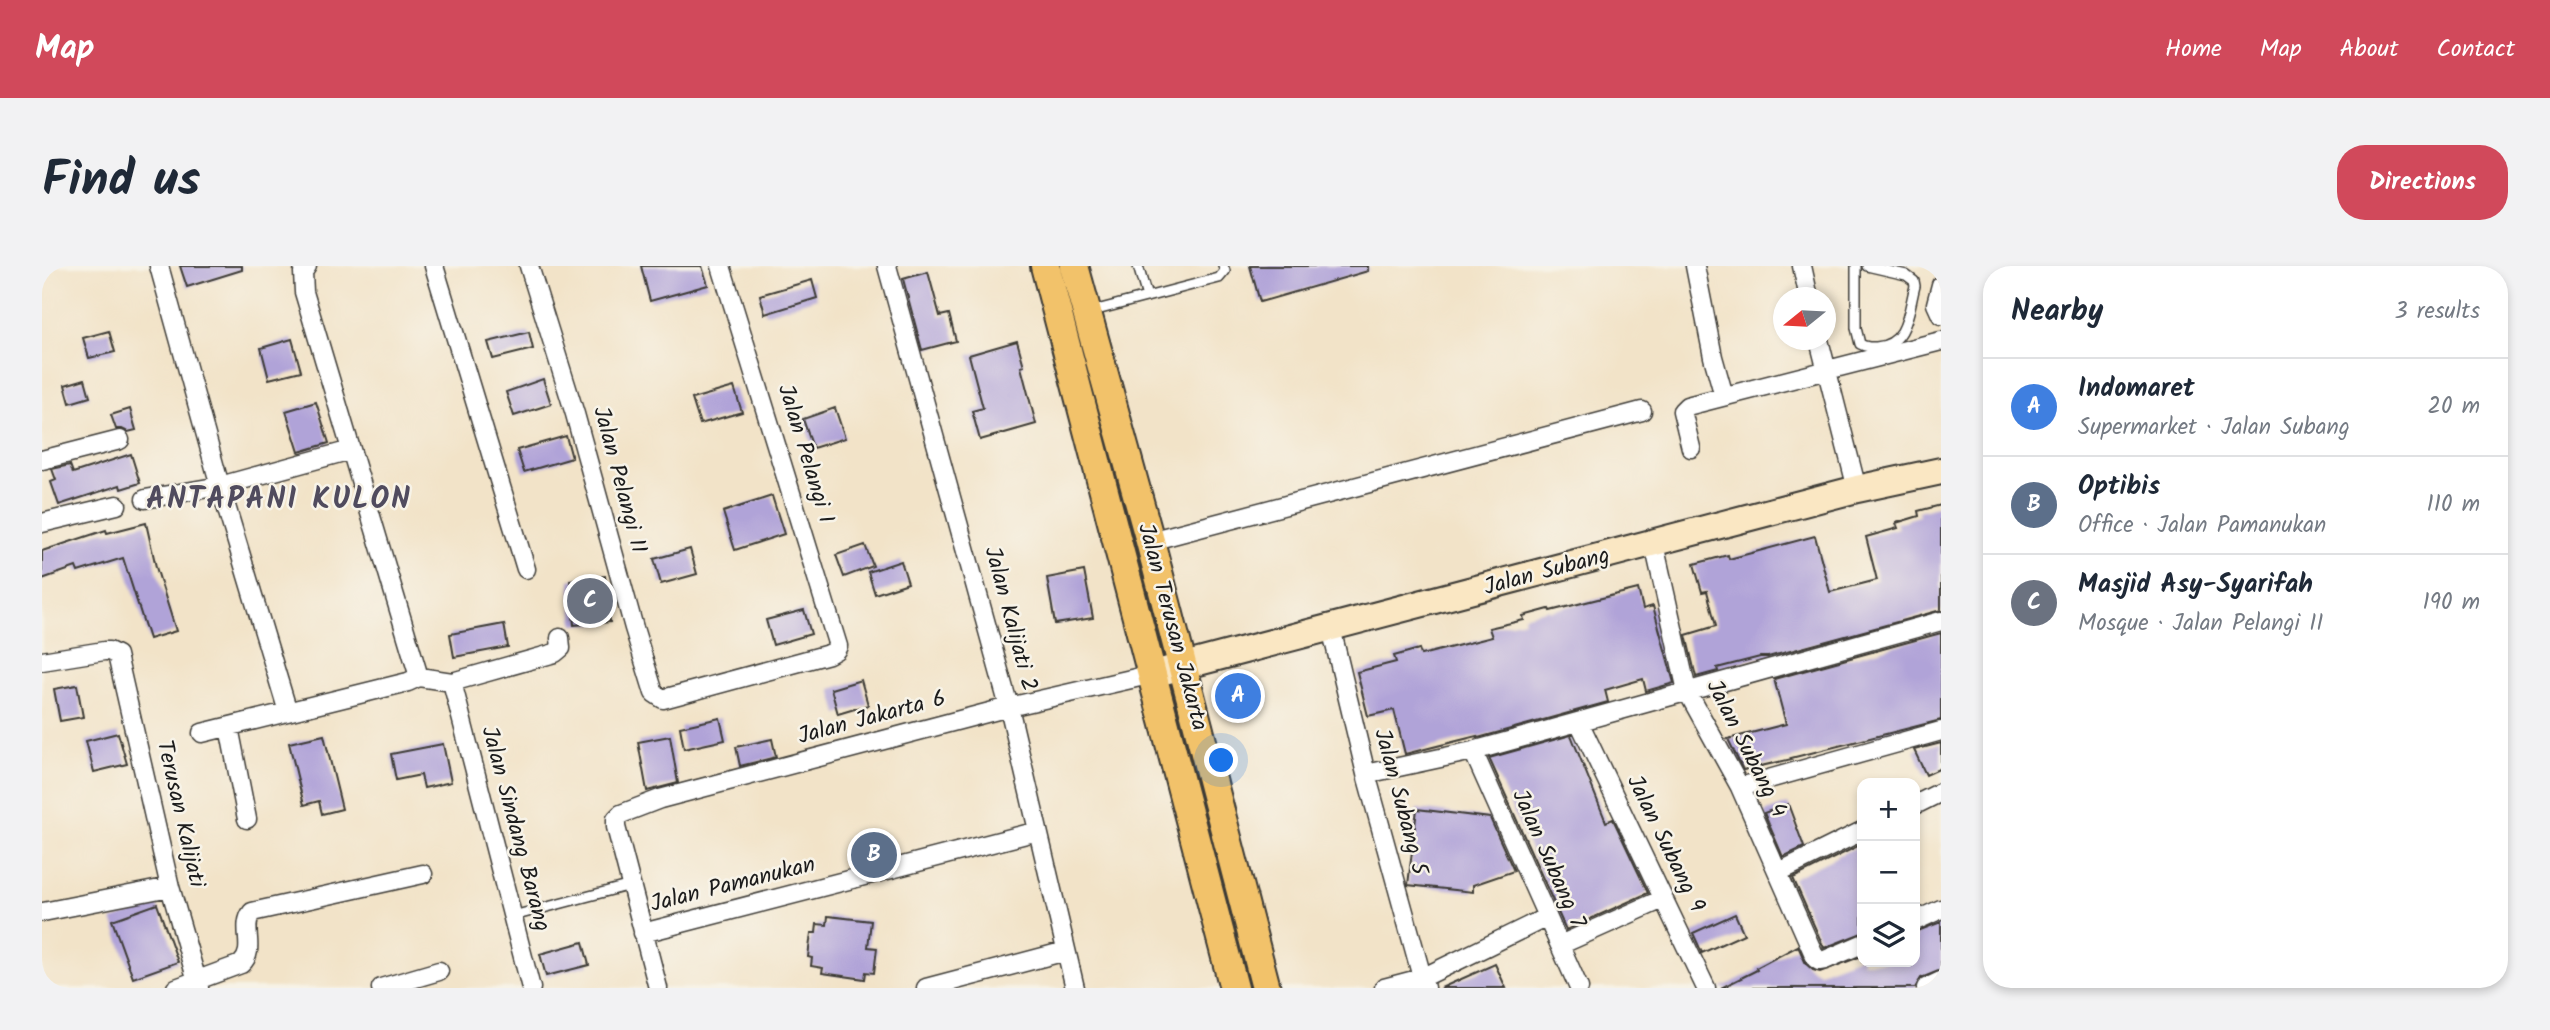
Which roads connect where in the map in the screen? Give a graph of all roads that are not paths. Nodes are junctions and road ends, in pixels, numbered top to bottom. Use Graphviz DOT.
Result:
graph roads {
  1 [pos="159,266"];
  2 [pos="307,266"];
  3 [pos="434,266"];
  4 [pos="529,266"];
  5 [pos="721,266"];
  6 [pos="887,266"];
  7 [pos="1045,266"];
  8 [pos="1074,266"];
  9 [pos="1138,266"];
  10 [pos="1223,266"];
  11 [pos="1695,266"];
  12 [pos="1802,266"];
  13 [pos="1856,266"];
  14 [pos="1867,266"];
  15 [pos="1941,285"];
  16 [pos="1807,287"];
  17 [pos="1147,298"];
  18 [pos="1087,312"];
  19 [pos="1941,315"];
  20 [pos="1941,341"];
  21 [pos="1821,350"];
  22 [pos="1825,369"];
  23 [pos="1724,396"];
  24 [pos="1642,411"];
  25 [pos="120,440"];
  26 [pos="1691,448"];
  27 [pos="351,450"];
  28 [pos="42,460"];
  29 [pos="1941,471"];
  30 [pos="220,486"];
  31 [pos="1857,489"];
  32 [pos="145,499"];
  33 [pos="117,505"];
  34 [pos="42,523"];
  35 [pos="1150,541"];
  36 [pos="1654,544"];
  37 [pos="526,569"];
  38 [pos="1941,621"];
  39 [pos="1331,628"];
  40 [pos="560,638"];
  41 [pos="829,654"];
  42 [pos="42,661"];
  43 [pos="1182,665"];
  44 [pos="1153,674"];
  45 [pos="419,677"];
  46 [pos="452,682"];
  47 [pos="1687,691"];
  48 [pos="1009,707"];
  49 [pos="288,712"];
  50 [pos="1579,722"];
  51 [pos="229,727"];
  52 [pos="1941,731"];
  53 [pos="202,733"];
  54 [pos="1473,751"];
  55 [pos="1366,774"];
  56 [pos="1740,787"];
  57 [pos="1941,792"];
  58 [pos="1920,802"];
  59 [pos="247,819"];
  60 [pos="1038,831"];
  61 [pos="1857,833"];
  62 [pos="1779,872"];
  63 [pos="423,874"];
  64 [pos="631,885"];
  65 [pos="170,887"];
  66 [pos="1663,899"];
  67 [pos="1941,909"];
  68 [pos="43,912"];
  69 [pos="513,916"];
  70 [pos="1547,917"];
  71 [pos="1920,919"];
  72 [pos="643,933"];
  73 [pos="1560,945"];
  74 [pos="1857,946"];
  75 [pos="1066,951"];
  76 [pos="439,971"];
  77 [pos="1941,981"];
  78 [pos="1424,983"];
  79 [pos="198,984"];
  80 [pos="176,988"];
  81 [pos="381,988"];
  82 [pos="531,988"];
  83 [pos="658,988"];
  84 [pos="926,988"];
  85 [pos="1075,988"];
  86 [pos="1234,988"];
  87 [pos="1266,988"];
  88 [pos="1384,988"];
  89 [pos="1579,988"];
  90 [pos="1706,988"];
  91 [pos="1926,988"];
  1 -- 30 [label="street"];
  2 -- 27 [label="street"];
  3 -- 37 [label="street"];
  4 -- 41 [label="street, Jalan Pelangi II"];
  5 -- 41 [label="street, Jalan Pelangi I"];
  6 -- 48 [label="street, Jalan Kalijati 2"];
  7 -- 44 [label="main road, Jalan Terusan Jakarta"];
  8 -- 18 [label="main road, Jalan Terusan Jakarta"];
  9 -- 17 [label="lane"];
  10 -- 17 [label="lane"];
  11 -- 23 [label="street"];
  12 -- 16 [label="street"];
  13 -- 14 [label="lane"];
  15 -- 19 [label="street"];
  17 -- 18 [label="lane"];
  18 -- 35 [label="main road, Jalan Terusan Jakarta"];
  20 -- 22 [label="street"];
  21 -- 22 [label="street"];
  22 -- 23 [label="street"];
  22 -- 31 [label="street"];
  23 -- 26 [label="street"];
  24 -- 35 [label="street"];
  25 -- 28 [label="street"];
  27 -- 30 [label="street"];
  27 -- 45 [label="street"];
  29 -- 31 [label="street, Jalan Subang"];
  30 -- 32 [label="street"];
  30 -- 49 [label="street"];
  31 -- 36 [label="street, Jalan Subang"];
  33 -- 34 [label="street"];
  35 -- 43 [label="main road, Jalan Terusan Jakarta"];
  36 -- 39 [label="street, Jalan Subang"];
  36 -- 47 [label="street, Jalan Subang 4"];
  38 -- 47 [label="street"];
  39 -- 43 [label="street, Jalan Subang"];
  39 -- 55 [label="street, Jalan Subang 5"];
  40 -- 46 [label="street"];
  42 -- 65 [label="street, Terusan Kalijati"];
  43 -- 44 [label="street, Jalan Subang"];
  43 -- 87 [label="main road, Jalan Terusan Jakarta"];
  44 -- 48 [label="street, Jalan Jakarta 6"];
  44 -- 86 [label="main road, Jalan Terusan Jakarta"];
  45 -- 46 [label="street"];
  45 -- 49 [label="street"];
  46 -- 69 [label="street, Jalan Sindang Barang"];
  47 -- 50 [label="street"];
  47 -- 56 [label="street, Jalan Subang 4"];
  48 -- 60 [label="street, Jalan Kalijati 2"];
  48 -- 64 [label="street, Jalan Jakarta 6"];
  49 -- 51 [label="street"];
  50 -- 54 [label="street"];
  50 -- 66 [label="street, Jalan Subang 9"];
  51 -- 53 [label="street"];
  51 -- 59 [label="street"];
  52 -- 56 [label="street"];
  54 -- 55 [label="street"];
  54 -- 70 [label="street, Jalan Subang 7"];
  55 -- 78 [label="street, Jalan Subang 5"];
  56 -- 62 [label="street, Jalan Subang 4"];
  57 -- 58 [label="street"];
  60 -- 72 [label="street, Jalan Pamanukan"];
  60 -- 75 [label="street, Jalan Kalijati 2"];
  61 -- 62 [label="street"];
  62 -- 74 [label="street, Jalan Subang 4"];
  63 -- 79 [label="street"];
  64 -- 69 [label="lane"];
  64 -- 72 [label="street"];
  65 -- 68 [label="street"];
  65 -- 79 [label="street, Terusan Kalijati"];
  66 -- 73 [label="street"];
  66 -- 90 [label="street, Jalan Subang 9"];
  67 -- 71 [label="street"];
  69 -- 82 [label="street, Jalan Sindang Barang"];
  70 -- 73 [label="street, Jalan Subang 7"];
  70 -- 78 [label="street"];
  72 -- 83 [label="street"];
  73 -- 89 [label="street, Jalan Subang 7"];
  75 -- 84 [label="street"];
  75 -- 85 [label="street, Jalan Kalijati 2"];
  76 -- 81 [label="street"];
  77 -- 91 [label="street"];
  78 -- 88 [label="street"];
  79 -- 80 [label="street"];
}
